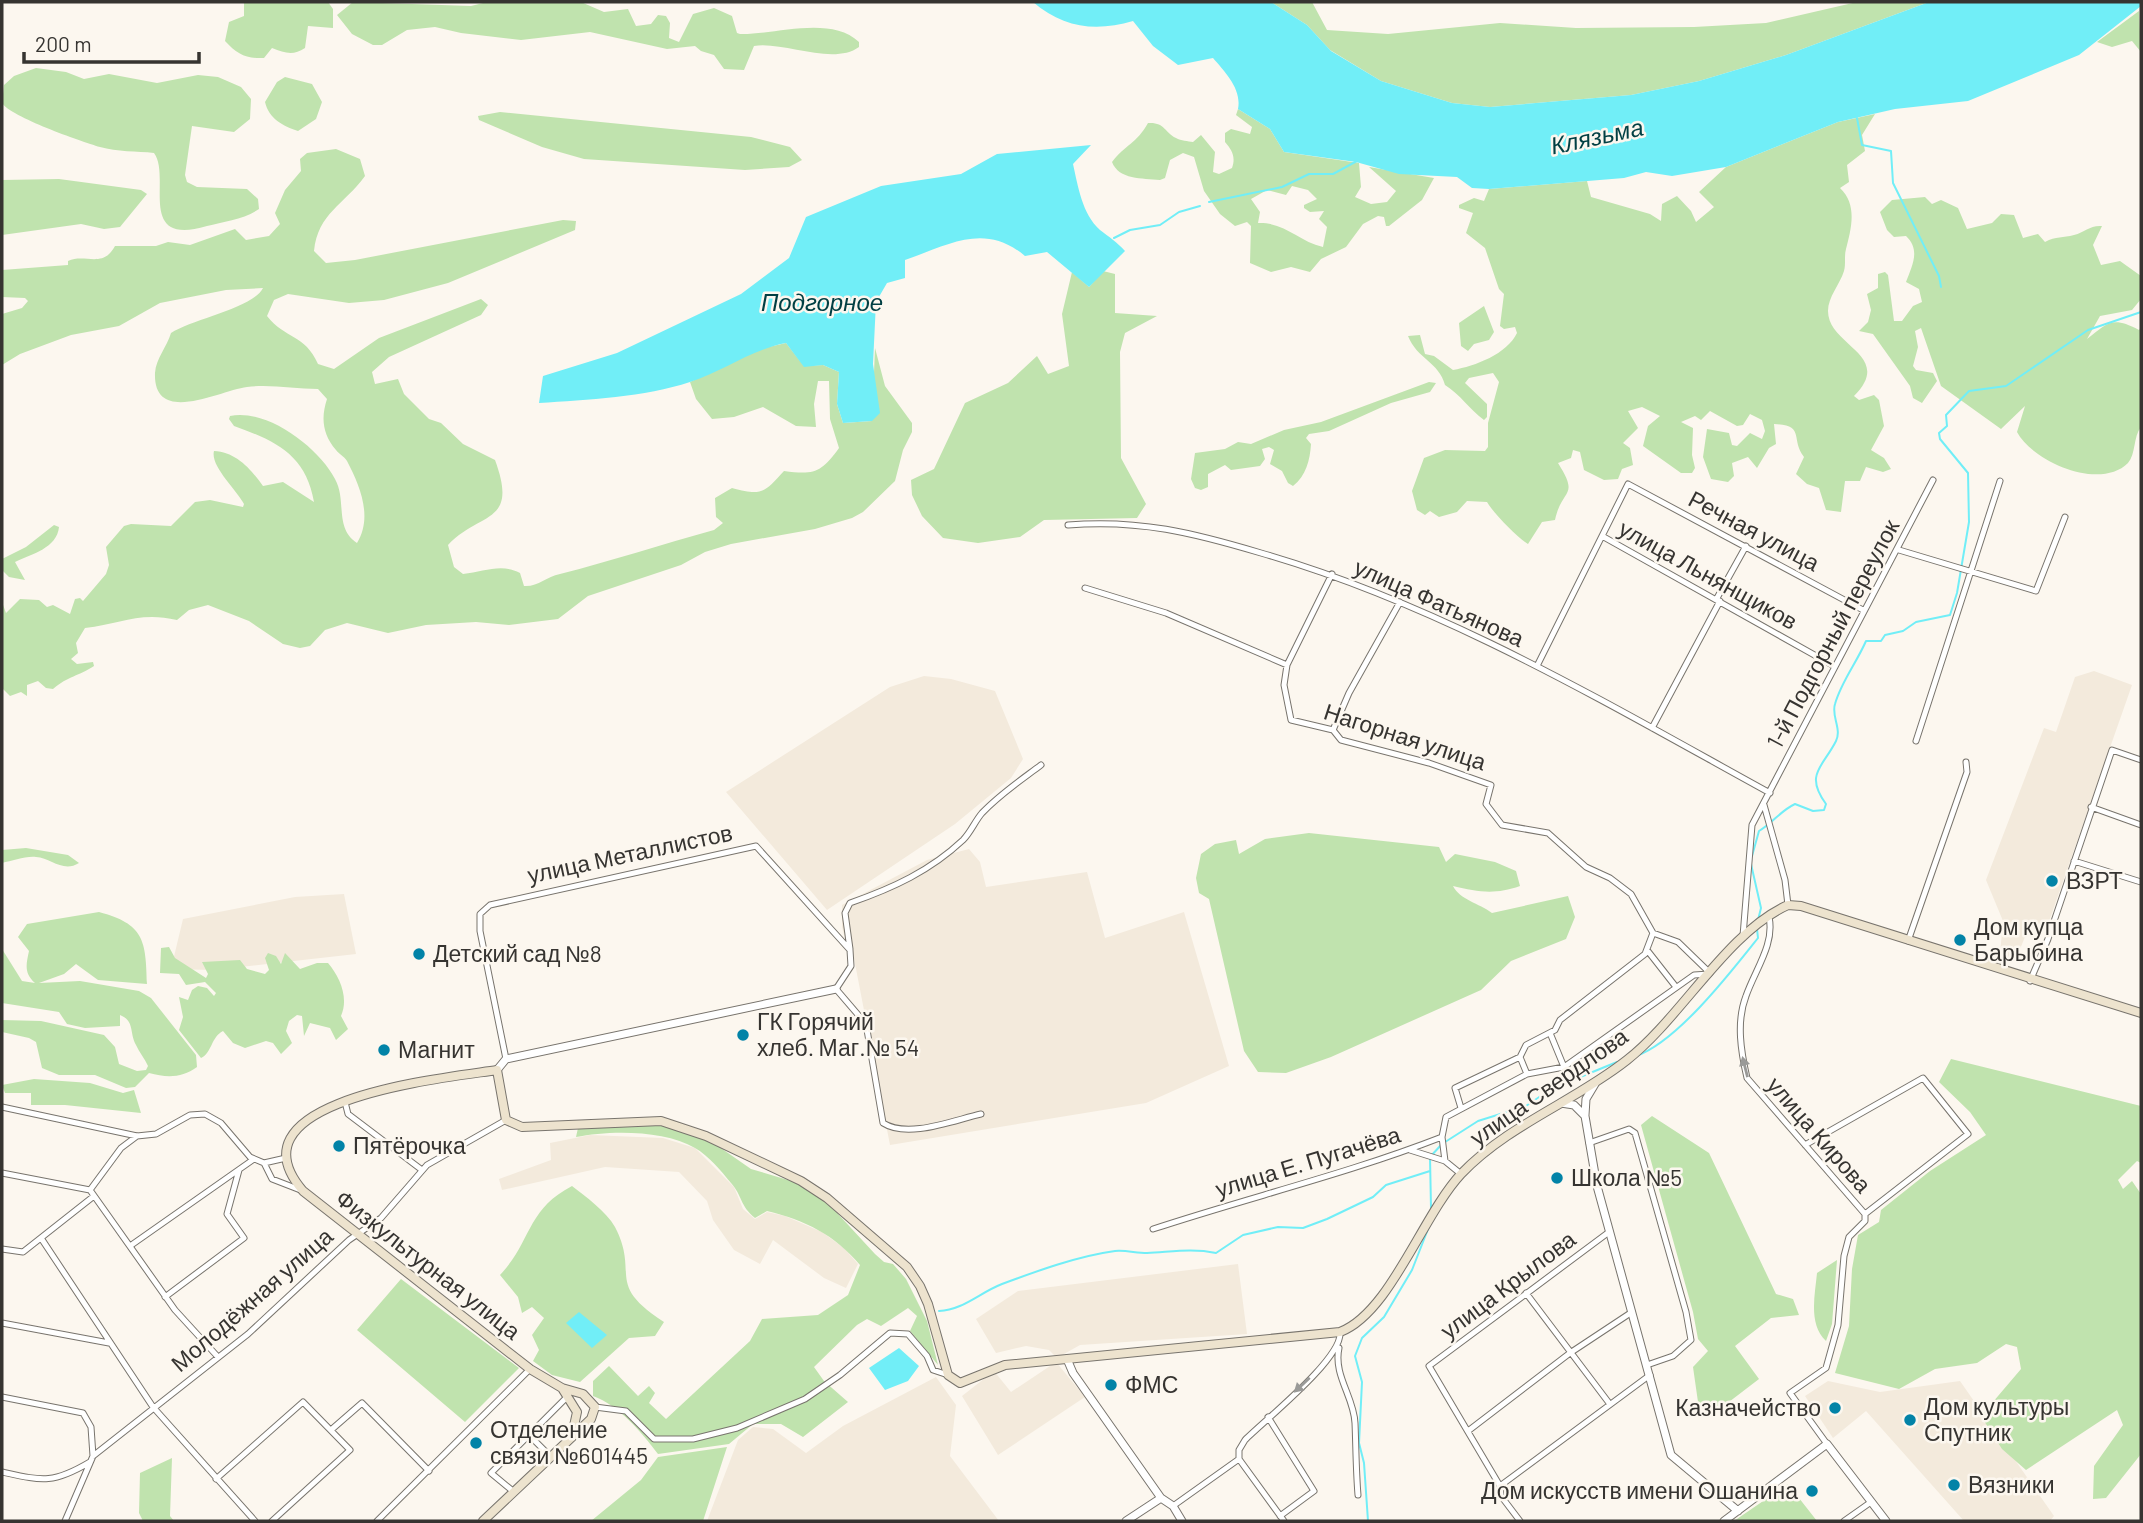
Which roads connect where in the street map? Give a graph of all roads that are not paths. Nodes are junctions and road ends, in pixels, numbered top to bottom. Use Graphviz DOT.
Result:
graph roads {
  1 [pos="1933,480"];
  2 [pos="2000,481"];
  3 [pos="2065,517"];
  4 [pos="1068,525"];
  5 [pos="1602,536"];
  6 [pos="1746,546"];
  7 [pos="1899,550"];
  8 [pos="1970,570"];
  9 [pos="1332,574"];
  10 [pos="1085,588"];
  11 [pos="1718,600"];
  12 [pos="1400,602"];
  13 [pos="1863,610"];
  14 [pos="1287,665"];
  15 [pos="1537,666"];
  16 [pos="1833,666"];
  17 [pos="1652,728"];
  18 [pos="1333,730"];
  19 [pos="1916,741"];
  20 [pos="2141,760"];
  21 [pos="1966,762"];
  22 [pos="1041,765"];
  23 [pos="1770,793"];
  24 [pos="1764,805"];
  25 [pos="2091,807"];
  26 [pos="2141,825"];
  27 [pos="2074,861"];
  28 [pos="2141,882"];
  29 [pos="1788,905"];
  30 [pos="1769,917"];
  31 [pos="1653,933"];
  32 [pos="1742,939"];
  33 [pos="1908,941"];
  34 [pos="850,950"];
  35 [pos="1647,950"];
  36 [pos="1710,974"];
  37 [pos="2030,981"];
  38 [pos="1676,987"];
  39 [pos="836,989"];
  40 [pos="2141,1013"];
  41 [pos="1550,1032"];
  42 [pos="1520,1057"];
  43 [pos="506,1059"];
  44 [pos="1564,1067"];
  45 [pos="497,1070"];
  46 [pos="1527,1074"];
  47 [pos="1598,1081"];
  48 [pos="345,1102"];
  49 [pos="1557,1103"];
  50 [pos="2,1107"];
  51 [pos="1461,1108"];
  52 [pos="981,1114"];
  53 [pos="1585,1116"];
  54 [pos="506,1120"];
  55 [pos="137,1136"];
  56 [pos="1441,1137"];
  57 [pos="1589,1143"];
  58 [pos="1805,1145"];
  59 [pos="1409,1150"];
  60 [pos="286,1158"];
  61 [pos="254,1159"];
  62 [pos="1445,1161"];
  63 [pos="264,1163"];
  64 [pos="239,1170"];
  65 [pos="422,1170"];
  66 [pos="2,1172"];
  67 [pos="1461,1174"];
  68 [pos="303,1191"];
  69 [pos="92,1193"];
  70 [pos="1865,1214"];
  71 [pos="1153,1228"];
  72 [pos="1609,1232"];
  73 [pos="358,1234"];
  74 [pos="41,1238"];
  75 [pos="130,1246"];
  76 [pos="2,1249"];
  77 [pos="1526,1293"];
  78 [pos="165,1297"];
  79 [pos="1632,1312"];
  80 [pos="2,1323"];
  81 [pos="1340,1337"];
  82 [pos="109,1343"];
  83 [pos="1570,1353"];
  84 [pos="218,1357"];
  85 [pos="1067,1359"];
  86 [pos="1647,1365"];
  87 [pos="530,1369"];
  88 [pos="948,1375"];
  89 [pos="1650,1375"];
  90 [pos="572,1394"];
  91 [pos="2,1397"];
  92 [pos="1609,1403"];
  93 [pos="153,1407"];
  94 [pos="595,1407"];
  95 [pos="1268,1417"];
  96 [pos="578,1420"];
  97 [pos="587,1423"];
  98 [pos="331,1430"];
  99 [pos="1468,1431"];
  100 [pos="528,1434"];
  101 [pos="571,1437"];
  102 [pos="1827,1444"];
  103 [pos="551,1457"];
  104 [pos="91,1459"];
  105 [pos="1239,1459"];
  106 [pos="429,1471"];
  107 [pos="2,1472"];
  108 [pos="216,1479"];
  109 [pos="1500,1486"];
  110 [pos="514,1492"];
  111 [pos="1358,1495"];
  112 [pos="1161,1498"];
  113 [pos="1871,1502"];
  114 [pos="1173,1506"];
  115 [pos="1738,1511"];
  116 [pos="1282,1519"];
  117 [pos="65,1521"];
  118 [pos="255,1521"];
  119 [pos="272,1521"];
  120 [pos="377,1521"];
  121 [pos="483,1521"];
  122 [pos="1126,1521"];
  123 [pos="1182,1521"];
  124 [pos="1520,1521"];
  125 [pos="1724,1521"];
  126 [pos="1844,1521"];
  127 [pos="1886,1521"];
  1 -- 7 [label="street, 1-й Подгорный переулок"];
  2 -- 8 [label="street"];
  3 -- 8 [label="street"];
  4 -- 9 [label="street, улица Фатьянова"];
  5 -- 6 [label="street, Речная улица"];
  5 -- 11 [label="street, улица Льнянщиков"];
  5 -- 15 [label="street"];
  6 -- 11 [label="street"];
  6 -- 13 [label="street, Речная улица"];
  7 -- 8 [label="street"];
  7 -- 13 [label="street, 1-й Подгорный переулок"];
  8 -- 19 [label="street"];
  9 -- 12 [label="street, улица Фатьянова"];
  9 -- 14 [label="street"];
  10 -- 14 [label="street"];
  11 -- 16 [label="street, улица Льнянщиков"];
  11 -- 17 [label="street"];
  12 -- 15 [label="street, улица Фатьянова"];
  12 -- 18 [label="street"];
  13 -- 16 [label="street, 1-й Подгорный переулок"];
  14 -- 18 [label="street, Нагорная улица"];
  15 -- 17 [label="street, улица Фатьянова"];
  16 -- 23 [label="street, 1-й Подгорный переулок"];
  17 -- 23 [label="street, улица Фатьянова"];
  18 -- 31 [label="street, Нагорная улица"];
  20 -- 25 [label="street"];
  21 -- 33 [label="street"];
  22 -- 34 [label="street"];
  23 -- 24 [label="street, 1-й Подгорный переулок"];
  24 -- 29 [label="street"];
  24 -- 32 [label="street, 1-й Подгорный переулок"];
  25 -- 26 [label="street"];
  25 -- 27 [label="street"];
  27 -- 28 [label="street"];
  27 -- 37 [label="street"];
  29 -- 30 [label="main road, улица Свердлова"];
  29 -- 33 [label="main road"];
  30 -- 32 [label="main road, улица Свердлова"];
  58 -- 30 [label="street, улица Кирова, one-way"];
  31 -- 35 [label="street"];
  31 -- 36 [label="street"];
  32 -- 36 [label="main road, улица Свердлова"];
  33 -- 37 [label="main road"];
  34 -- 39 [label="street"];
  34 -- 43 [label="street, улица Металлистов"];
  35 -- 38 [label="street"];
  35 -- 41 [label="street"];
  36 -- 38 [label="street"];
  36 -- 47 [label="main road, улица Свердлова"];
  37 -- 40 [label="main road"];
  38 -- 44 [label="street"];
  39 -- 43 [label="street"];
  39 -- 52 [label="street"];
  41 -- 42 [label="street"];
  41 -- 44 [label="street"];
  42 -- 46 [label="street"];
  42 -- 51 [label="street"];
  43 -- 45 [label="street"];
  44 -- 46 [label="street"];
  45 -- 48 [label="main road"];
  45 -- 54 [label="main road"];
  46 -- 51 [label="street"];
  47 -- 49 [label="main road, улица Свердлова"];
  47 -- 53 [label="street"];
  48 -- 60 [label="main road"];
  48 -- 65 [label="street"];
  49 -- 53 [label="street"];
  49 -- 67 [label="main road, улица Свердлова"];
  50 -- 55 [label="street"];
  51 -- 56 [label="street"];
  53 -- 57 [label="street"];
  54 -- 65 [label="street, Молодёжная улица"];
  54 -- 88 [label="main road"];
  55 -- 61 [label="street"];
  55 -- 69 [label="street"];
  56 -- 59 [label="street, улица Е. Пугачёва"];
  56 -- 62 [label="street"];
  57 -- 72 [label="street"];
  57 -- 86 [label="street"];
  58 -- 70 [label="street, улица Кирова"];
  58 -- 70 [label="street"];
  59 -- 62 [label="street"];
  59 -- 71 [label="street, улица Е. Пугачёва"];
  60 -- 63 [label="street"];
  60 -- 68 [label="main road, Физкультурная улица"];
  61 -- 63 [label="street"];
  61 -- 64 [label="street"];
  62 -- 67 [label="street"];
  63 -- 68 [label="street"];
  64 -- 75 [label="street"];
  64 -- 78 [label="street"];
  65 -- 73 [label="street, Молодёжная улица"];
  66 -- 69 [label="street"];
  67 -- 81 [label="main road, улица Свердлова"];
  68 -- 73 [label="main road, Физкультурная улица"];
  69 -- 74 [label="street"];
  69 -- 75 [label="street"];
  70 -- 102 [label="street"];
  72 -- 77 [label="street, улица Крылова"];
  72 -- 79 [label="street"];
  73 -- 84 [label="street, Молодёжная улица"];
  73 -- 87 [label="main road, Физкультурная улица"];
  74 -- 76 [label="street"];
  74 -- 82 [label="street"];
  75 -- 78 [label="street"];
  77 -- 83 [label="street"];
  77 -- 99 [label="street, улица Крылова"];
  78 -- 84 [label="street"];
  79 -- 83 [label="street"];
  79 -- 86 [label="street"];
  80 -- 82 [label="street"];
  81 -- 85 [label="main road, улица Свердлова"];
  81 -- 95 [label="street, one-way"];
  81 -- 111 [label="street"];
  82 -- 93 [label="street"];
  83 -- 92 [label="street"];
  83 -- 99 [label="street"];
  84 -- 93 [label="street, Молодёжная улица"];
  85 -- 88 [label="main road, улица Свердлова"];
  85 -- 112 [label="street"];
  86 -- 89 [label="street"];
  87 -- 90 [label="main road, Физкультурная улица"];
  87 -- 106 [label="street"];
  88 -- 94 [label="street, Физкультурная улица"];
  89 -- 92 [label="street"];
  89 -- 115 [label="street"];
  90 -- 94 [label="main road, Физкультурная улица"];
  90 -- 96 [label="main road"];
  90 -- 100 [label="street"];
  91 -- 104 [label="street"];
  92 -- 109 [label="street"];
  93 -- 104 [label="street, Молодёжная улица"];
  93 -- 108 [label="street"];
  94 -- 97 [label="main road"];
  95 -- 105 [label="street"];
  95 -- 116 [label="street"];
  96 -- 97 [label="main road"];
  96 -- 101 [label="main road"];
  97 -- 101 [label="main road"];
  98 -- 106 [label="street"];
  98 -- 108 [label="street"];
  98 -- 119 [label="street"];
  99 -- 109 [label="street"];
  100 -- 103 [label="street"];
  100 -- 110 [label="street"];
  101 -- 103 [label="main road"];
  102 -- 113 [label="street"];
  102 -- 115 [label="street"];
  103 -- 110 [label="main road"];
  104 -- 107 [label="street, Молодёжная улица"];
  104 -- 117 [label="street"];
  105 -- 114 [label="street"];
  105 -- 116 [label="street"];
  106 -- 120 [label="street"];
  108 -- 118 [label="street"];
  109 -- 124 [label="street"];
  110 -- 121 [label="main road"];
  112 -- 114 [label="street"];
  112 -- 122 [label="street"];
  113 -- 126 [label="street"];
  113 -- 127 [label="street"];
  114 -- 123 [label="street"];
  115 -- 125 [label="street"];
}
